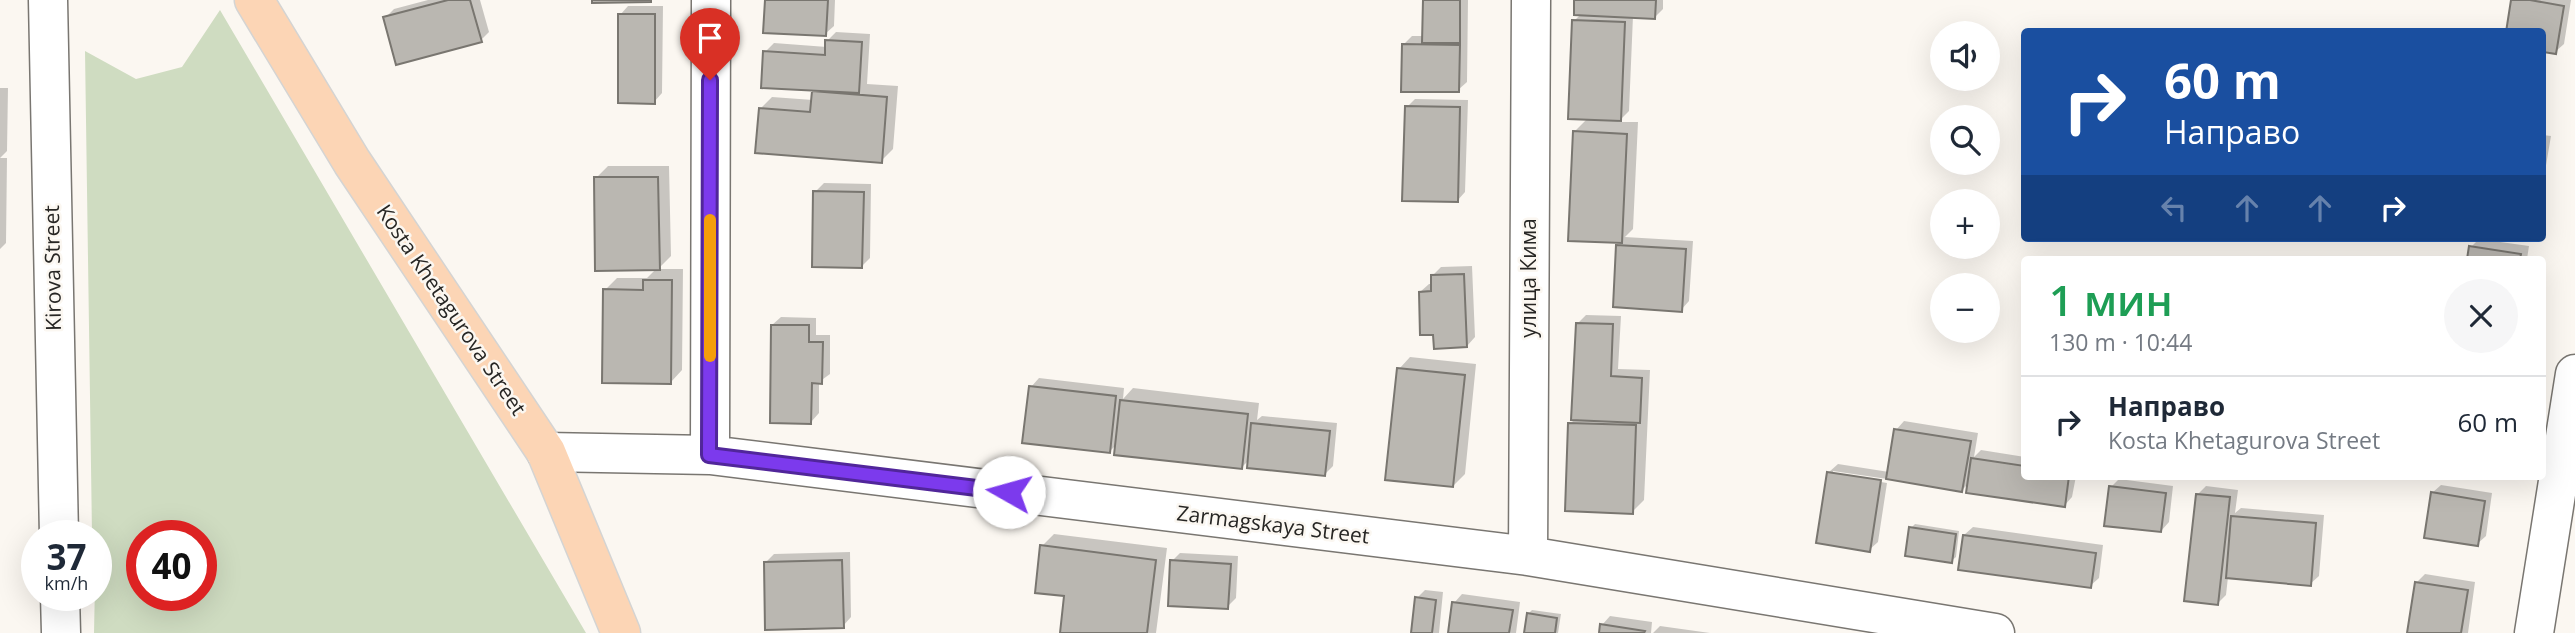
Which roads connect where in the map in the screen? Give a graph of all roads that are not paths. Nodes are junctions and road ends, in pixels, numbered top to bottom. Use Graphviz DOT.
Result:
graph roads {
  1 [pos="48,0"];
  2 [pos="254,0"];
  3 [pos="711,0"];
  4 [pos="1531,0"];
  5 [pos="2575,374"];
  6 [pos="546,452"];
  7 [pos="709,455"];
  8 [pos="59,520"];
  9 [pos="1528,556"];
  10 [pos="60,611"];
  11 [pos="61,633"];
  12 [pos="621,633"];
  13 [pos="1995,633"];
  14 [pos="2534,633"];
  1 -- 8 [label="street, Kirova Street"];
  2 -- 6 [label="main road, Kosta Khetagurova Street"];
  3 -- 7 [label="street"];
  4 -- 9 [label="street, улица Кима"];
  5 -- 14 [label="street"];
  6 -- 7 [label="street, Zarmagskaya Street"];
  6 -- 12 [label="main road, Kosta Khetagurova Street"];
  7 -- 9 [label="street, Zarmagskaya Street"];
  9 -- 13 [label="street, Zarmagskaya Street"];
  10 -- 11 [label="street"];
}
